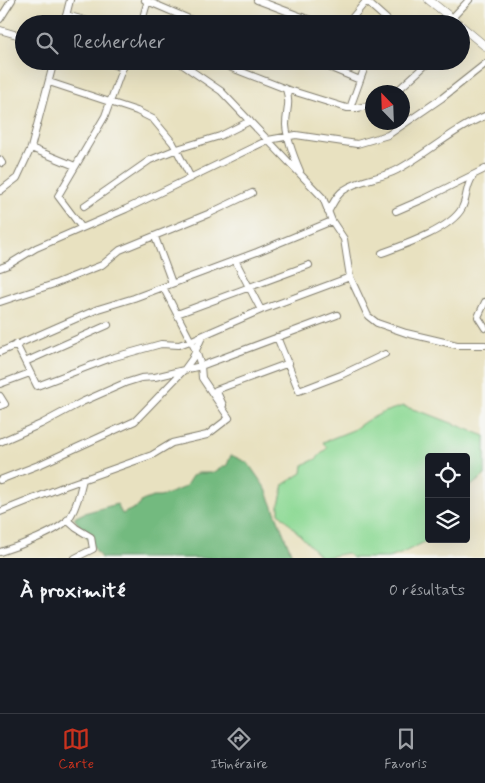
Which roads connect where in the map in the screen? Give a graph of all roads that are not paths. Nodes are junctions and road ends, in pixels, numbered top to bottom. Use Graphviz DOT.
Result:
graph roads {
  1 [pos="12,0"];
  2 [pos="70,0"];
  3 [pos="147,0"];
  4 [pos="257,0"];
  5 [pos="366,0"];
  6 [pos="429,0"];
  7 [pos="469,0"];
  8 [pos="270,2"];
  9 [pos="66,15"];
  10 [pos="143,15"];
  11 [pos="181,15"];
  12 [pos="300,15"];
  13 [pos="354,15"];
  14 [pos="382,15"];
  15 [pos="448,15"];
  16 [pos="455,15"];
  17 [pos="0,20"];
  18 [pos="0,30"];
  19 [pos="15,34"];
  20 [pos="470,34"];
  21 [pos="485,46"];
  22 [pos="485,64"];
  23 [pos="52,70"];
  24 [pos="122,70"];
  25 [pos="191,70"];
  26 [pos="237,70"];
  27 [pos="336,70"];
  28 [pos="364,70"];
  29 [pos="420,70"];
  30 [pos="360,80"];
  31 [pos="49,82"];
  32 [pos="404,85"];
  33 [pos="286,89"];
  34 [pos="110,102"];
  35 [pos="365,106"];
  36 [pos="350,108"];
  37 [pos="485,116"];
  38 [pos="250,121"];
  39 [pos="288,136"];
  40 [pos="268,140"];
  41 [pos="31,148"];
  42 [pos="177,149"];
  43 [pos="75,166"];
  44 [pos="485,170"];
  45 [pos="473,176"];
  46 [pos="191,178"];
  47 [pos="304,179"];
  48 [pos="0,191"];
  49 [pos="252,193"];
  50 [pos="84,206"];
  51 [pos="396,211"];
  52 [pos="328,212"];
  53 [pos="332,221"];
  54 [pos="82,228"];
  55 [pos="155,237"];
  56 [pos="382,253"];
  57 [pos="235,260"];
  58 [pos="309,265"];
  59 [pos="0,268"];
  60 [pos="350,277"];
  61 [pos="172,283"];
  62 [pos="163,287"];
  63 [pos="249,287"];
  64 [pos="0,302"];
  65 [pos="485,302"];
  66 [pos="261,310"];
  67 [pos="177,314"];
  68 [pos="337,315"];
  69 [pos="108,325"];
  70 [pos="485,328"];
  71 [pos="203,336"];
  72 [pos="277,337"];
  73 [pos="190,341"];
  74 [pos="16,344"];
  75 [pos="485,345"];
  76 [pos="196,351"];
  77 [pos="0,352"];
  78 [pos="385,354"];
  79 [pos="25,362"];
  80 [pos="289,362"];
  81 [pos="201,366"];
  82 [pos="184,370"];
  83 [pos="30,373"];
  84 [pos="0,384"];
  85 [pos="0,396"];
  86 [pos="0,406"];
  87 [pos="229,418"];
  88 [pos="0,442"];
  89 [pos="0,480"];
  90 [pos="83,480"];
  91 [pos="0,512"];
  92 [pos="67,520"];
  93 [pos="0,552"];
  94 [pos="75,558"];
  1 -- 17 [label="street"];
  2 -- 9 [label="street"];
  3 -- 10 [label="street"];
  3 -- 11 [label="street"];
  4 -- 8 [label="street"];
  5 -- 13 [label="street"];
  5 -- 14 [label="street"];
  6 -- 15 [label="street"];
  7 -- 16 [label="street"];
  8 -- 12 [label="street"];
  18 -- 19 [label="street"];
  20 -- 21 [label="street"];
  22 -- 39 [label="street"];
  23 -- 31 [label="street"];
  24 -- 34 [label="street"];
  25 -- 38 [label="street"];
  26 -- 33 [label="street"];
  27 -- 30 [label="street"];
  28 -- 30 [label="street"];
  29 -- 32 [label="street"];
  30 -- 36 [label="street"];
  31 -- 34 [label="street"];
  31 -- 41 [label="street"];
  33 -- 36 [label="street"];
  33 -- 39 [label="street"];
  34 -- 42 [label="street"];
  34 -- 43 [label="street"];
  35 -- 36 [label="street"];
  37 -- 52 [label="street"];
  38 -- 40 [label="street"];
  38 -- 42 [label="street"];
  39 -- 40 [label="street"];
  39 -- 47 [label="street"];
  40 -- 46 [label="street"];
  40 -- 47 [label="street"];
  41 -- 43 [label="street"];
  41 -- 48 [label="street"];
  42 -- 46 [label="street"];
  42 -- 50 [label="street"];
  43 -- 54 [label="street"];
  44 -- 45 [label="street"];
  45 -- 51 [label="street"];
  45 -- 56 [label="street"];
  46 -- 54 [label="street"];
  47 -- 52 [label="street"];
  49 -- 55 [label="street"];
  52 -- 53 [label="street"];
  53 -- 57 [label="street"];
  53 -- 60 [label="street"];
  54 -- 59 [label="street"];
  55 -- 61 [label="street"];
  55 -- 64 [label="street"];
  57 -- 61 [label="street"];
  57 -- 63 [label="street"];
  58 -- 63 [label="street"];
  60 -- 66 [label="street"];
  60 -- 75 [label="street"];
  61 -- 62 [label="street"];
  62 -- 67 [label="street"];
  62 -- 74 [label="street"];
  63 -- 66 [label="street"];
  63 -- 67 [label="street"];
  65 -- 70 [label="street"];
  66 -- 71 [label="street"];
  67 -- 73 [label="street"];
  68 -- 72 [label="street"];
  69 -- 79 [label="street"];
  71 -- 73 [label="street"];
  71 -- 76 [label="street"];
  72 -- 80 [label="street"];
  72 -- 81 [label="street"];
  73 -- 76 [label="street"];
  73 -- 83 [label="street"];
  74 -- 77 [label="street"];
  74 -- 79 [label="street"];
  76 -- 81 [label="street"];
  76 -- 82 [label="street"];
  78 -- 80 [label="street"];
  79 -- 83 [label="street"];
  80 -- 87 [label="street"];
  81 -- 82 [label="street"];
  81 -- 87 [label="street"];
  82 -- 88 [label="street"];
  82 -- 89 [label="street"];
  83 -- 84 [label="street"];
  85 -- 86 [label="street"];
  87 -- 90 [label="street"];
  90 -- 91 [label="street"];
  90 -- 92 [label="street"];
  92 -- 93 [label="street"];
  92 -- 94 [label="street"];
}
